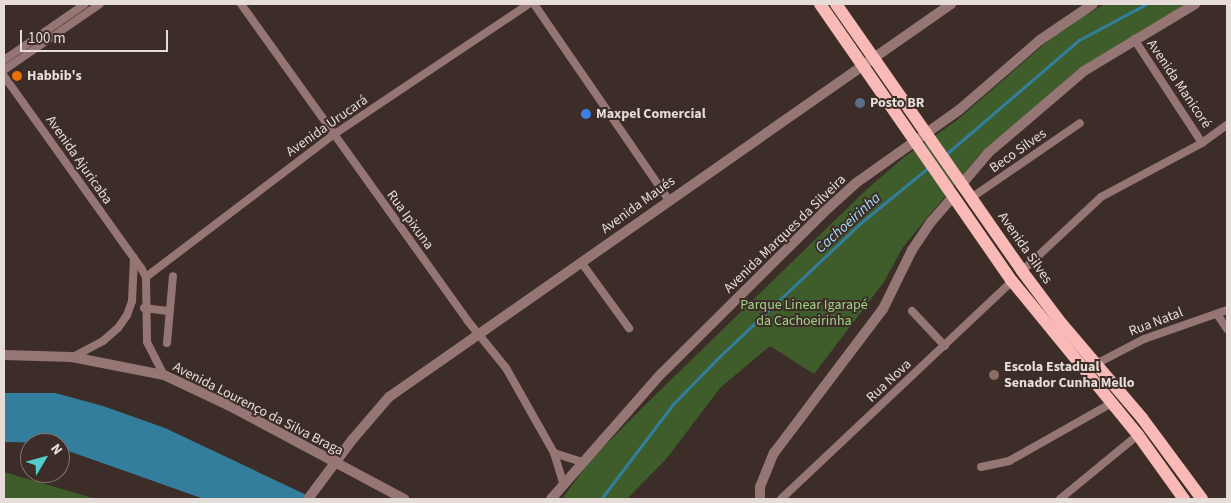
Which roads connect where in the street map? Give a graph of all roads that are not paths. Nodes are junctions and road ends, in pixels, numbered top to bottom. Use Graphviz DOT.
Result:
graph roads {
  1 [pos="85,4"];
  2 [pos="100,4"];
  3 [pos="241,4"];
  4 [pos="529,4"];
  5 [pos="534,4"];
  6 [pos="820,4"];
  7 [pos="836,4"];
  8 [pos="951,4"];
  9 [pos="1093,4"];
  10 [pos="1195,4"];
  11 [pos="1134,39"];
  12 [pos="873,58"];
  13 [pos="4,60"];
  14 [pos="862,66"];
  15 [pos="4,70"];
  16 [pos="4,76"];
  17 [pos="1080,123"];
  18 [pos="1227,124"];
  19 [pos="333,135"];
  20 [pos="922,141"];
  21 [pos="1202,143"];
  22 [pos="955,187"];
  23 [pos="971,198"];
  24 [pos="668,199"];
  25 [pos="134,258"];
  26 [pos="581,262"];
  27 [pos="1022,271"];
  28 [pos="173,276"];
  29 [pos="146,277"];
  30 [pos="1012,281"];
  31 [pos="144,308"];
  32 [pos="1227,310"];
  33 [pos="170,311"];
  34 [pos="912,311"];
  35 [pos="1217,314"];
  36 [pos="630,328"];
  37 [pos="1227,329"];
  38 [pos="480,335"];
  39 [pos="167,343"];
  40 [pos="945,346"];
  41 [pos="4,355"];
  42 [pos="72,357"];
  43 [pos="1096,364"];
  44 [pos="164,376"];
  45 [pos="1112,403"];
  46 [pos="1138,435"];
  47 [pos="554,453"];
  48 [pos="581,462"];
  49 [pos="981,467"];
  50 [pos="563,483"];
  51 [pos="308,499"];
  52 [pos="404,499"];
  53 [pos="551,499"];
  54 [pos="760,499"];
  55 [pos="781,499"];
  56 [pos="1060,499"];
  57 [pos="1184,499"];
  58 [pos="1202,499"];
  1 -- 13 [label="street"];
  2 -- 15 [label="street"];
  3 -- 19 [label="street, Rua Ipixuna"];
  4 -- 19 [label="street, Avenida Urucará"];
  5 -- 24 [label="street"];
  6 -- 14 [label="main road, Avenida Silves"];
  7 -- 12 [label="main road, Avenida Silves"];
  8 -- 12 [label="street, Avenida Maués"];
  9 -- 20 [label="street, Avenida Marques da Silveira"];
  10 -- 11 [label="street"];
  11 -- 21 [label="street, Avenida Manicoré"];
  11 -- 22 [label="street"];
  12 -- 14 [label="street, Avenida Maués"];
  12 -- 20 [label="main road, Avenida Silves"];
  14 -- 20 [label="main road, Avenida Silves"];
  14 -- 24 [label="street, Avenida Maués"];
  16 -- 25 [label="street, Avenida Ajuricaba"];
  17 -- 23 [label="street, Beco Silves"];
  18 -- 21 [label="street"];
  19 -- 29 [label="street, Avenida Urucará"];
  19 -- 38 [label="street, Rua Ipixuna"];
  20 -- 22 [label="main road, Avenida Silves"];
  20 -- 48 [label="street, Avenida Marques da Silveira"];
  21 -- 27 [label="street"];
  22 -- 23 [label="main road, Avenida Silves"];
  22 -- 30 [label="main road, Avenida Silves"];
  22 -- 54 [label="street"];
  23 -- 27 [label="main road, Avenida Silves"];
  24 -- 26 [label="street, Avenida Maués"];
  25 -- 29 [label="street, Avenida Ajuricaba"];
  25 -- 42 [label="street"];
  26 -- 36 [label="street"];
  26 -- 38 [label="street, Avenida Maués"];
  27 -- 43 [label="main road, Avenida Silves"];
  28 -- 33 [label="street"];
  29 -- 31 [label="street"];
  30 -- 40 [label="street, Rua Nova"];
  30 -- 45 [label="main road, Avenida Silves"];
  31 -- 33 [label="street"];
  31 -- 44 [label="street"];
  32 -- 35 [label="street, Rua Natal"];
  33 -- 39 [label="street"];
  34 -- 40 [label="street"];
  35 -- 37 [label="street"];
  35 -- 43 [label="street, Rua Natal"];
  38 -- 47 [label="street, Rua Ipixuna"];
  38 -- 51 [label="street, Avenida Maués, bridge"];
  40 -- 55 [label="street, Rua Nova"];
  41 -- 42 [label="street, Avenida Lourenço da Silva Braga"];
  42 -- 44 [label="street, Avenida Lourenço da Silva Braga"];
  43 -- 58 [label="main road, Avenida Silves"];
  44 -- 52 [label="street, Avenida Lourenço da Silva Braga"];
  45 -- 46 [label="main road, Avenida Silves"];
  45 -- 49 [label="street"];
  46 -- 56 [label="street"];
  46 -- 57 [label="main road, Avenida Silves"];
  47 -- 48 [label="street"];
  47 -- 50 [label="street, Rua Ipixuna"];
  48 -- 50 [label="street, Avenida Marques da Silveira"];
  50 -- 53 [label="street, Avenida Marques da Silveira"];
}
